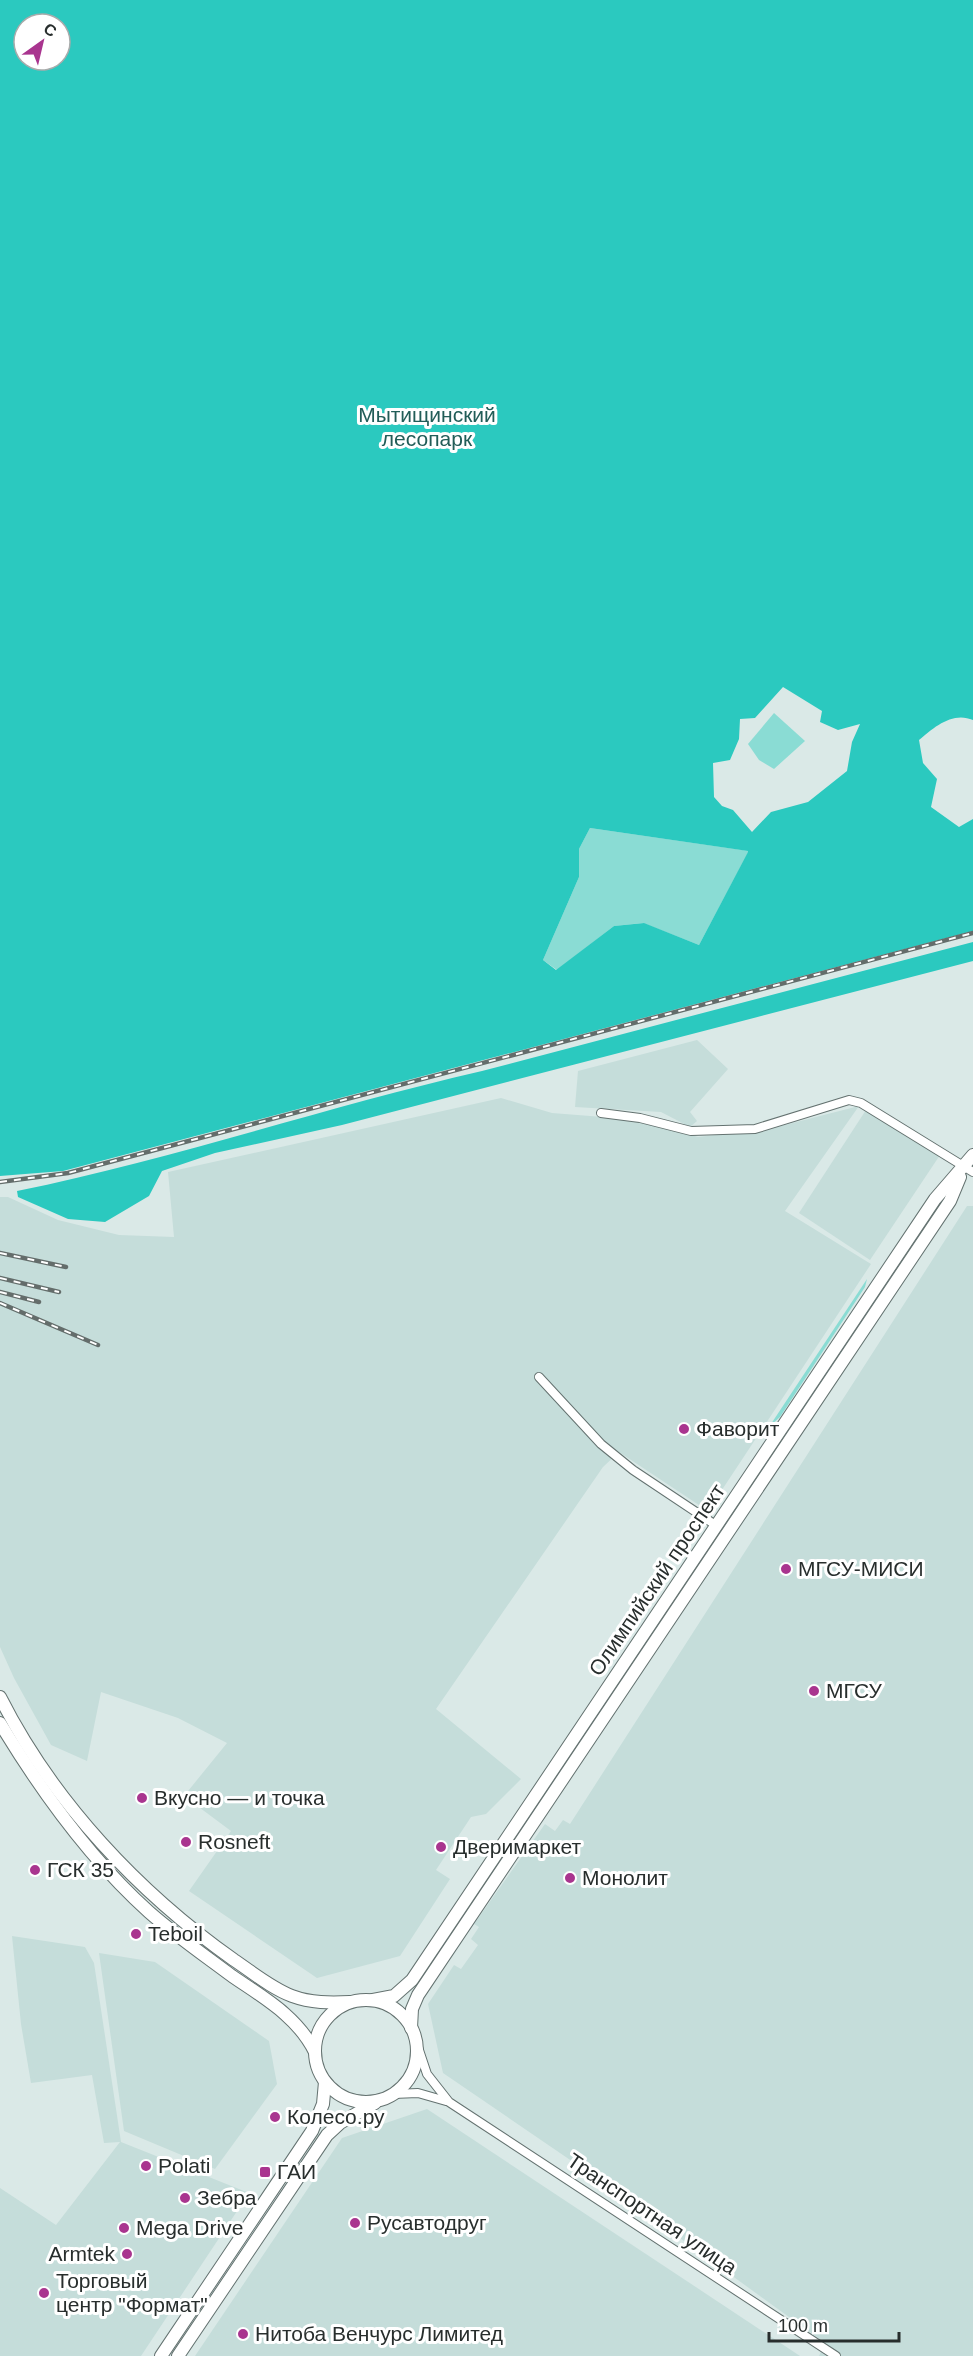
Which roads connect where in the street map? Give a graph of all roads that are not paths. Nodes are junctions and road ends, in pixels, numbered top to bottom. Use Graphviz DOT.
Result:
graph roads {
  1 [pos="602,1113"];
  2 [pos="973,1155"];
  3 [pos="969,1170"];
  4 [pos="539,1377"];
  5 [pos="717,1526"];
  6 [pos="0,1697"];
  7 [pos="0,1723"];
  8 [pos="373,2000"];
  9 [pos="350,2002"];
  10 [pos="411,2028"];
  11 [pos="417,2044"];
  12 [pos="315,2052"];
  13 [pos="325,2082"];
  14 [pos="393,2094"];
  15 [pos="449,2102"];
  16 [pos="375,2103"];
  17 [pos="161,2356"];
  18 [pos="178,2356"];
  19 [pos="836,2356"];
  1 -- 3 [label="street"];
  2 -- 3 [label="main road, Олимпийский проспект"];
  3 -- 5 [label="main road, Олимпийский проспект"];
  3 -- 10 [label="main road, Олимпийский проспект"];
  4 -- 5 [label="street"];
  5 -- 8 [label="main road, Олимпийский проспект"];
  6 -- 9 [label="main road"];
  7 -- 12 [label="main road"];
  8 -- 9 [label="main road"];
  8 -- 10 [label="main road"];
  9 -- 12 [label="main road"];
  10 -- 11 [label="main road"];
  11 -- 14 [label="main road"];
  11 -- 15 [label="street, Транспортная улица"];
  12 -- 13 [label="main road"];
  13 -- 16 [label="main road"];
  13 -- 17 [label="main road"];
  14 -- 15 [label="street, Транспортная улица"];
  14 -- 16 [label="main road"];
  15 -- 19 [label="street, Транспортная улица"];
  16 -- 18 [label="main road"];
}
